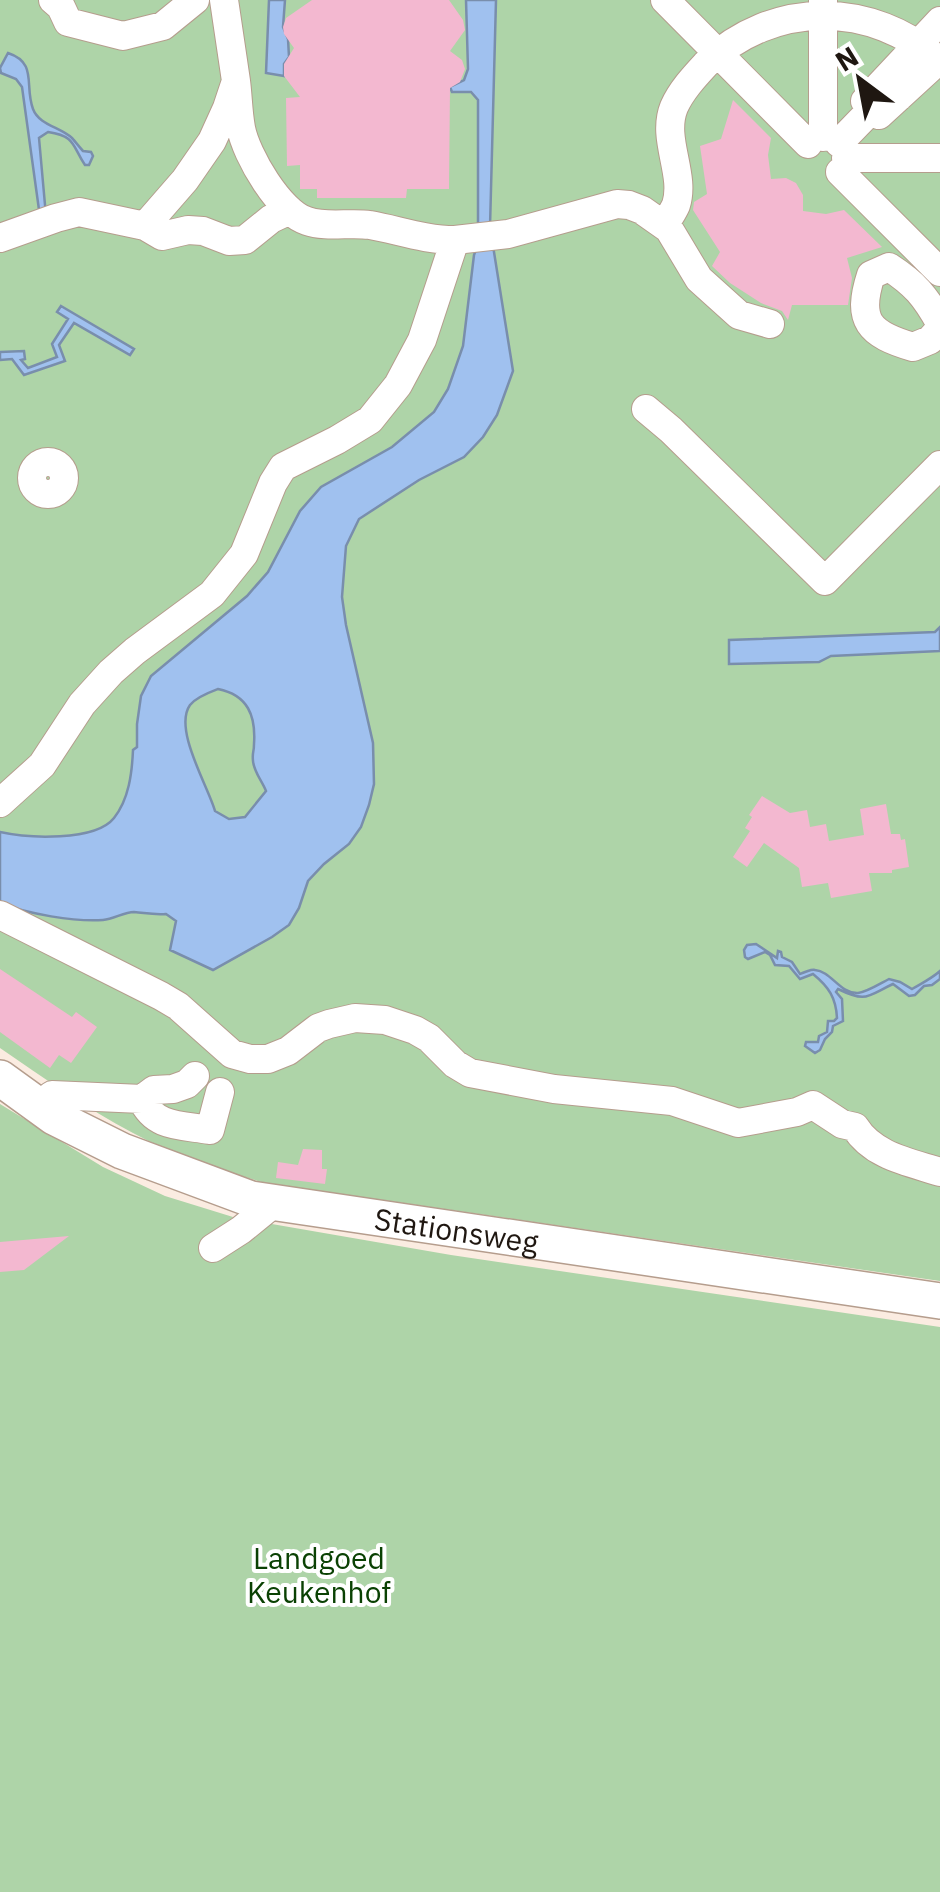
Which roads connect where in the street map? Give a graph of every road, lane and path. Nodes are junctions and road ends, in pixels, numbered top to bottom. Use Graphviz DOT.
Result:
graph roads {
  1 [pos="53,0"];
  2 [pos="196,0"];
  3 [pos="224,0"];
  4 [pos="666,0"];
  5 [pos="823,4"];
  6 [pos="936,49"];
  7 [pos="717,51"];
  8 [pos="236,81"];
  9 [pos="831,151"];
  10 [pos="940,158"];
  11 [pos="288,211"];
  12 [pos="664,225"];
  13 [pos="146,226"];
  14 [pos="0,238"];
  15 [pos="458,239"];
  16 [pos="930,266"];
  17 [pos="770,324"];
  18 [pos="940,326"];
  19 [pos="646,409"];
  20 [pos="940,465"];
  21 [pos="0,802"];
  22 [pos="0,915"];
  23 [pos="195,1076"];
  24 [pos="0,1078"];
  25 [pos="220,1092"];
  26 [pos="142,1098"];
  27 [pos="38,1106"];
  28 [pos="940,1172"];
  29 [pos="274,1204"];
  30 [pos="213,1248"];
  31 [pos="940,1302"];
  1 -- 2 [label="street"];
  3 -- 8 [label="street"];
  4 -- 7 [label="street"];
  5 -- 6 [label="street"];
  5 -- 7 [label="street"];
  5 -- 9 [label="street"];
  6 -- 9 [label="street"];
  7 -- 9 [label="street"];
  7 -- 12 [label="street"];
  8 -- 11 [label="street"];
  8 -- 13 [label="street"];
  9 -- 10 [label="street"];
  9 -- 16 [label="street"];
  11 -- 13 [label="street"];
  11 -- 15 [label="street"];
  12 -- 15 [label="street"];
  12 -- 17 [label="street"];
  13 -- 14 [label="street"];
  15 -- 21 [label="street"];
  16 -- 18 [label="street"];
  16 -- 18 [label="street"];
  19 -- 20 [label="street"];
  22 -- 28 [label="street"];
  23 -- 26 [label="street"];
  24 -- 27 [label="main road, Stationsweg"];
  25 -- 26 [label="street"];
  26 -- 27 [label="street"];
  27 -- 29 [label="main road, Stationsweg"];
  29 -- 30 [label="street"];
  29 -- 31 [label="main road, Stationsweg"];
}
